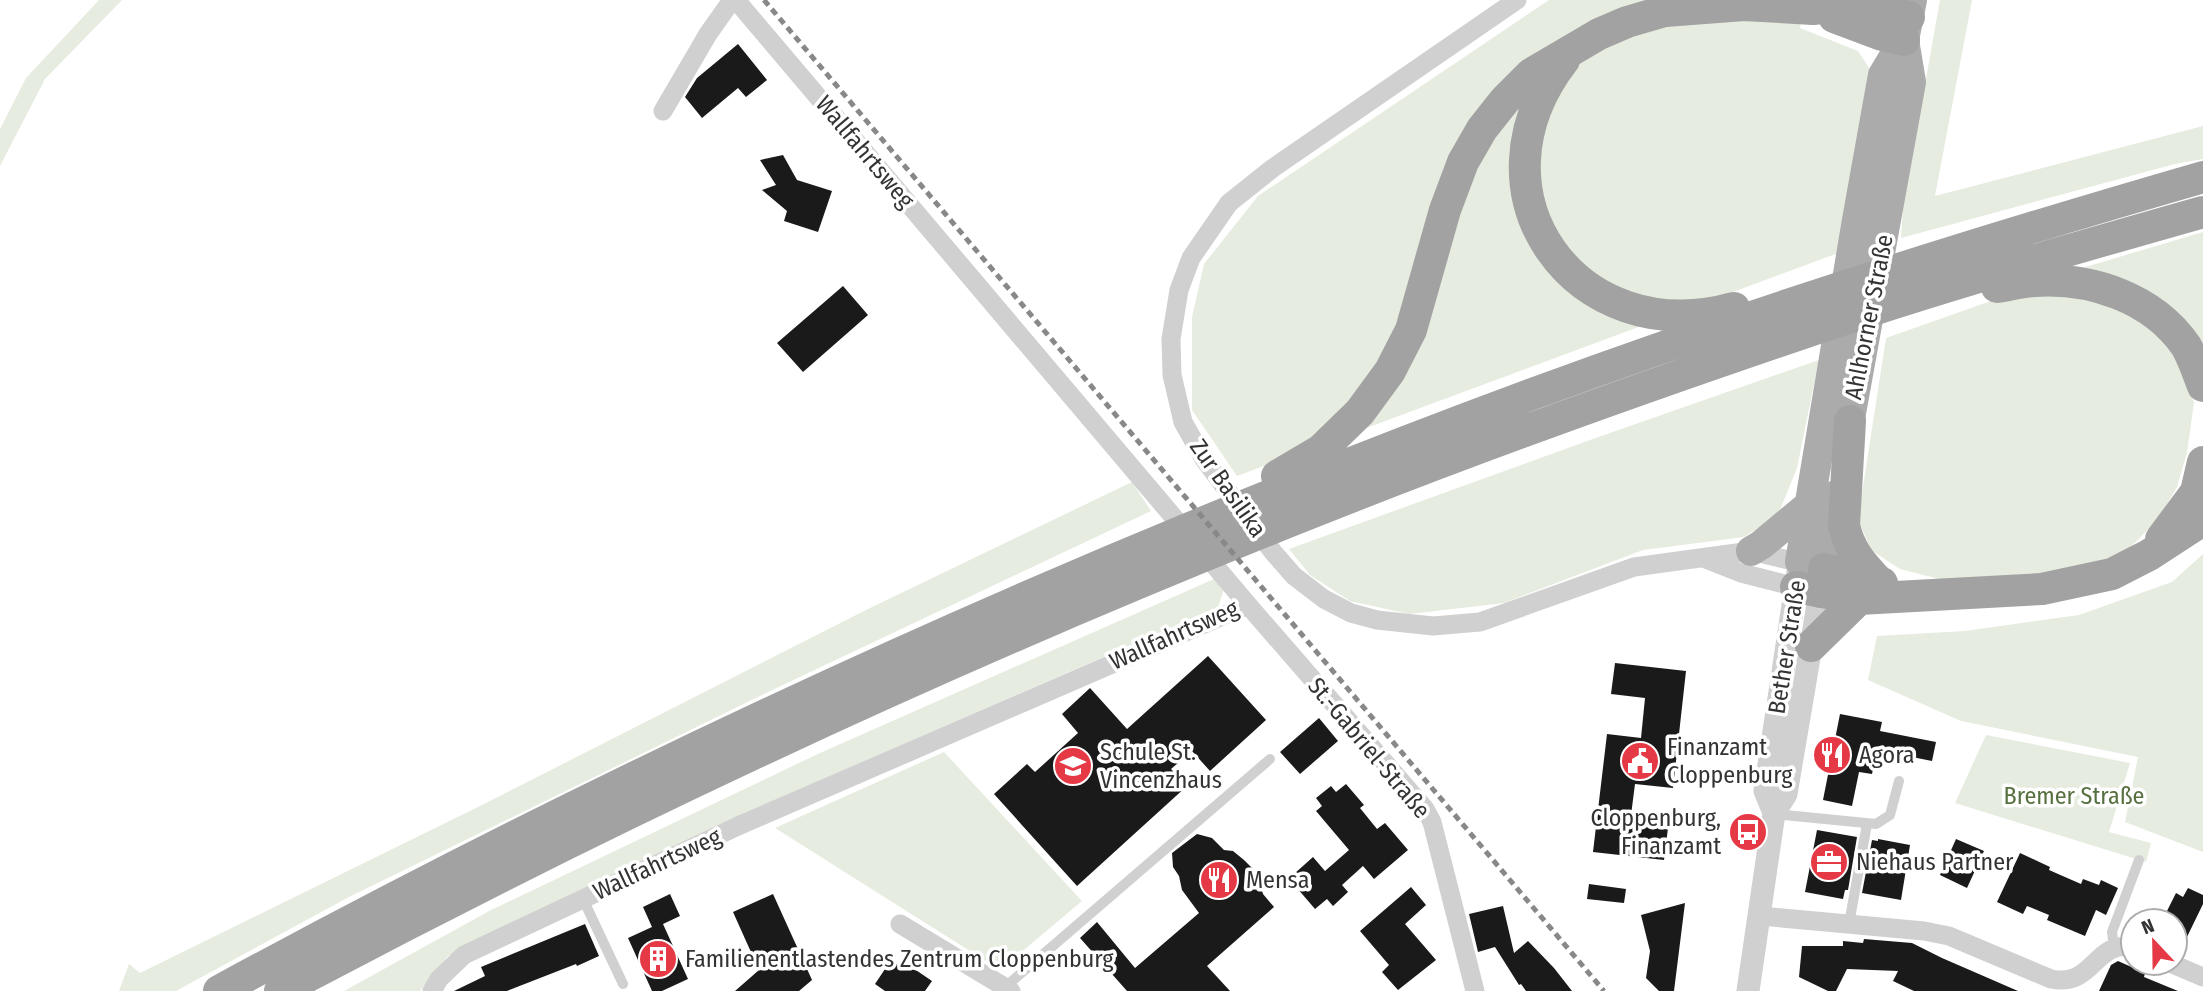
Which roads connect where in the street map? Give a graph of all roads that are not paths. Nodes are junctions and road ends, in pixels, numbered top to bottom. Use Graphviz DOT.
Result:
graph roads {
  1 [pos="734,0"];
  2 [pos="1517,0"];
  3 [pos="1854,3"];
  4 [pos="1813,9"];
  5 [pos="1908,19"];
  6 [pos="1574,48"];
  7 [pos="663,111"];
  8 [pos="2203,177"];
  9 [pos="2203,212"];
  10 [pos="1954,285"];
  11 [pos="1811,293"];
  12 [pos="2203,386"];
  13 [pos="1850,421"];
  14 [pos="2203,462"];
  15 [pos="1279,484"];
  16 [pos="1808,506"];
  17 [pos="2203,520"];
  18 [pos="1751,551"];
  19 [pos="2149,555"];
  20 [pos="1702,558"];
  21 [pos="1810,578"];
  22 [pos="1869,591"];
  23 [pos="1248,605"];
  24 [pos="1811,646"];
  25 [pos="1270,759"];
  26 [pos="1899,780"];
  27 [pos="1774,813"];
  28 [pos="1867,824"];
  29 [pos="2139,860"];
  30 [pos="583,899"];
  31 [pos="2121,907"];
  32 [pos="2119,913"];
  33 [pos="1760,916"];
  34 [pos="900,924"];
  35 [pos="1849,924"];
  36 [pos="2119,942"];
  37 [pos="2119,948"];
  38 [pos="623,984"];
  39 [pos="1008,989"];
  40 [pos="219,991"];
  41 [pos="280,991"];
  42 [pos="432,991"];
  43 [pos="1475,991"];
  44 [pos="1748,991"];
  1 -- 7 [label="street"];
  1 -- 23 [label="street, Wallfahrtsweg"];
  2 -- 20 [label="street, Zur Basilika"];
  3 -- 4 [label="highway"];
  3 -- 5 [label="highway"];
  4 -- 5 [label="highway"];
  4 -- 6 [label="highway"];
  5 -- 13 [label="main road, Ahlhorner Straße"];
  5 -- 16 [label="main road, Ahlhorner Straße"];
  6 -- 11 [label="highway"];
  6 -- 15 [label="highway"];
  8 -- 11 [label="highway"];
  9 -- 10 [label="highway"];
  10 -- 12 [label="highway"];
  10 -- 41 [label="highway"];
  11 -- 15 [label="highway"];
  13 -- 21 [label="main road, Ahlhorner Straße"];
  13 -- 22 [label="highway"];
  14 -- 19 [label="highway"];
  15 -- 40 [label="highway"];
  16 -- 18 [label="main road"];
  16 -- 21 [label="main road, Ahlhorner Straße"];
  17 -- 19 [label="highway"];
  18 -- 20 [label="street, Zur Basilika"];
  18 -- 21 [label="street, Zur Basilika"];
  19 -- 22 [label="highway"];
  20 -- 21 [label="street, Zur Basilika"];
  21 -- 22 [label="highway"];
  21 -- 24 [label="street, Bether Straße"];
  21 -- 27 [label="street, Bether Straße"];
  22 -- 24 [label="highway"];
  23 -- 30 [label="street, Wallfahrtsweg"];
  23 -- 43 [label="street, St.-Gabriel-Straße"];
  24 -- 27 [label="street, Bether Straße"];
  25 -- 39 [label="lane"];
  26 -- 28 [label="lane"];
  27 -- 28 [label="lane"];
  27 -- 33 [label="street, Bether Straße"];
  28 -- 35 [label="lane"];
  29 -- 31 [label="lane"];
  30 -- 38 [label="lane"];
  30 -- 42 [label="street, Wallfahrtsweg"];
  32 -- 36 [label="lane"];
  33 -- 35 [label="street"];
  33 -- 44 [label="street, Bether Straße"];
  34 -- 39 [label="street"];
  35 -- 37 [label="street"];
}
